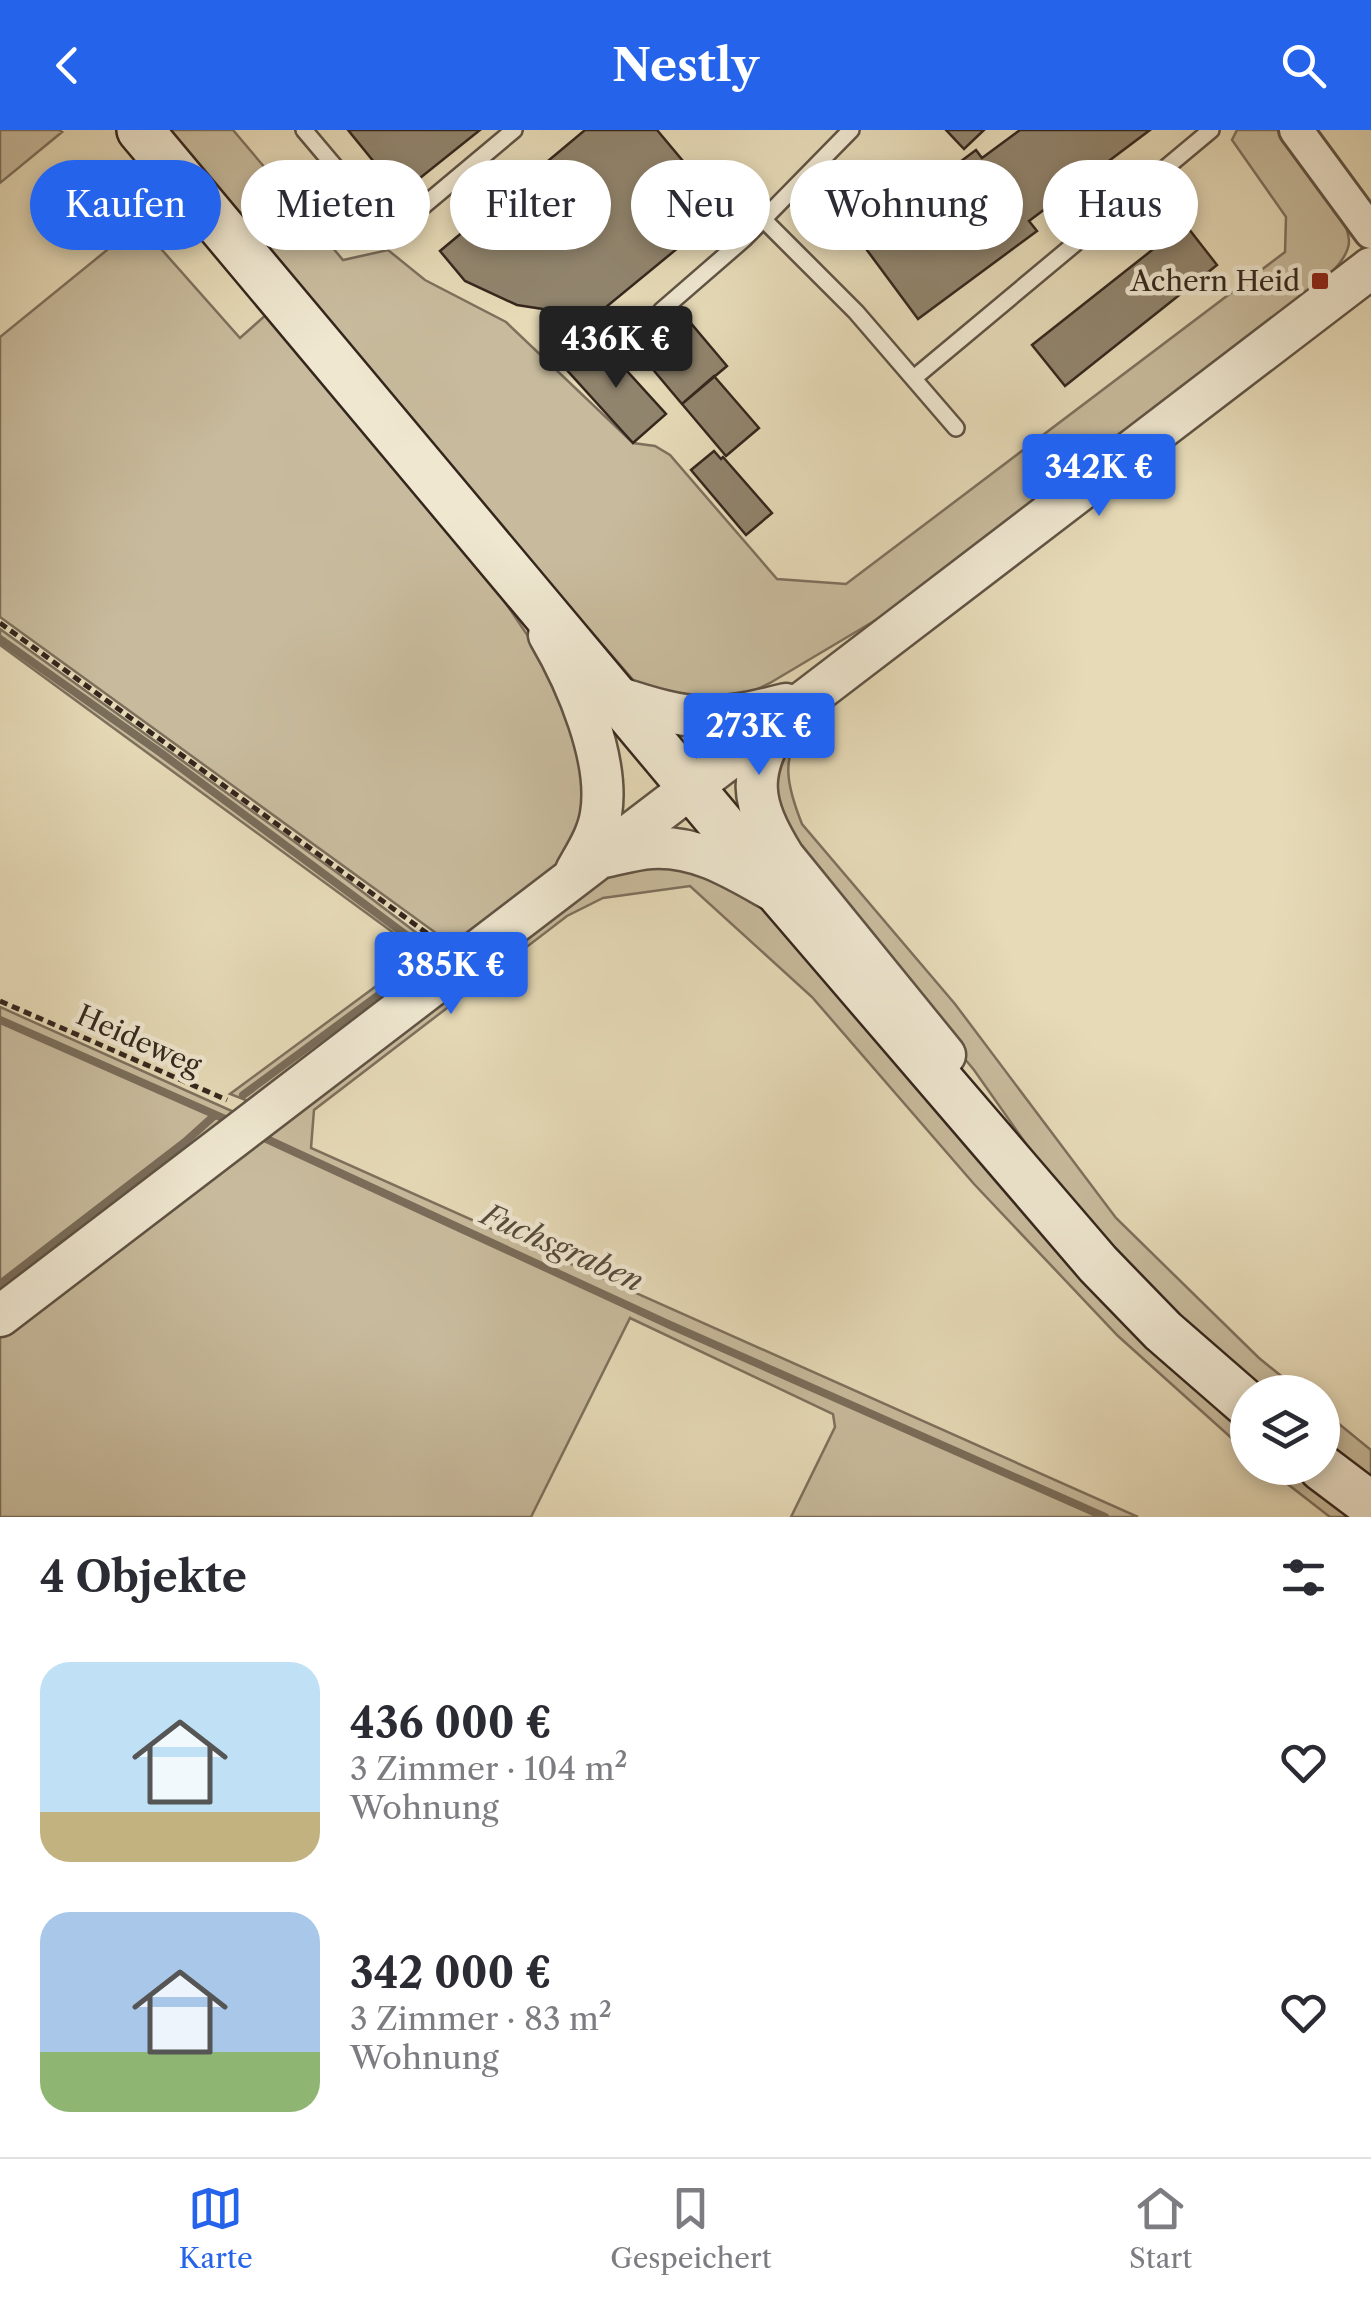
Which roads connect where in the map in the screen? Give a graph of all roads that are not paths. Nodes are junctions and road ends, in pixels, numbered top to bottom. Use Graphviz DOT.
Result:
graph roads {
  1 [pos="140,130"];
  2 [pos="304,130"];
  3 [pos="514,130"];
  4 [pos="850,130"];
  5 [pos="1211,130"];
  6 [pos="1296,130"];
  7 [pos="770,212"];
  8 [pos="770,228"];
  9 [pos="1371,232"];
  10 [pos="729,250"];
  11 [pos="1371,268"];
  12 [pos="661,312"];
  13 [pos="914,378"];
  14 [pos="956,428"];
  15 [pos="520,584"];
  16 [pos="618,697"];
  17 [pos="794,707"];
  18 [pos="691,786"];
  19 [pos="586,869"];
  20 [pos="782,896"];
  21 [pos="992,1140"];
  22 [pos="0,1316"];
  23 [pos="1230,1389"];
  24 [pos="1340,1482"];
  25 [pos="1371,1505"];
  1 -- 15 [label="main road"];
  2 -- 3 [label="lane"];
  4 -- 7 [label="lane"];
  5 -- 13 [label="lane"];
  6 -- 9 [label="street"];
  8 -- 13 [label="lane"];
  10 -- 12 [label="lane"];
  11 -- 17 [label="street"];
  13 -- 14 [label="lane"];
  15 -- 16 [label="main road"];
  15 -- 19 [label="street"];
  16 -- 17 [label="street"];
  16 -- 18 [label="main road"];
  17 -- 18 [label="street"];
  17 -- 21 [label="street"];
  18 -- 19 [label="street"];
  18 -- 20 [label="main road"];
  19 -- 20 [label="street"];
  19 -- 22 [label="street"];
  20 -- 21 [label="main road"];
  21 -- 23 [label="main road"];
  24 -- 25 [label="main road"];
}
